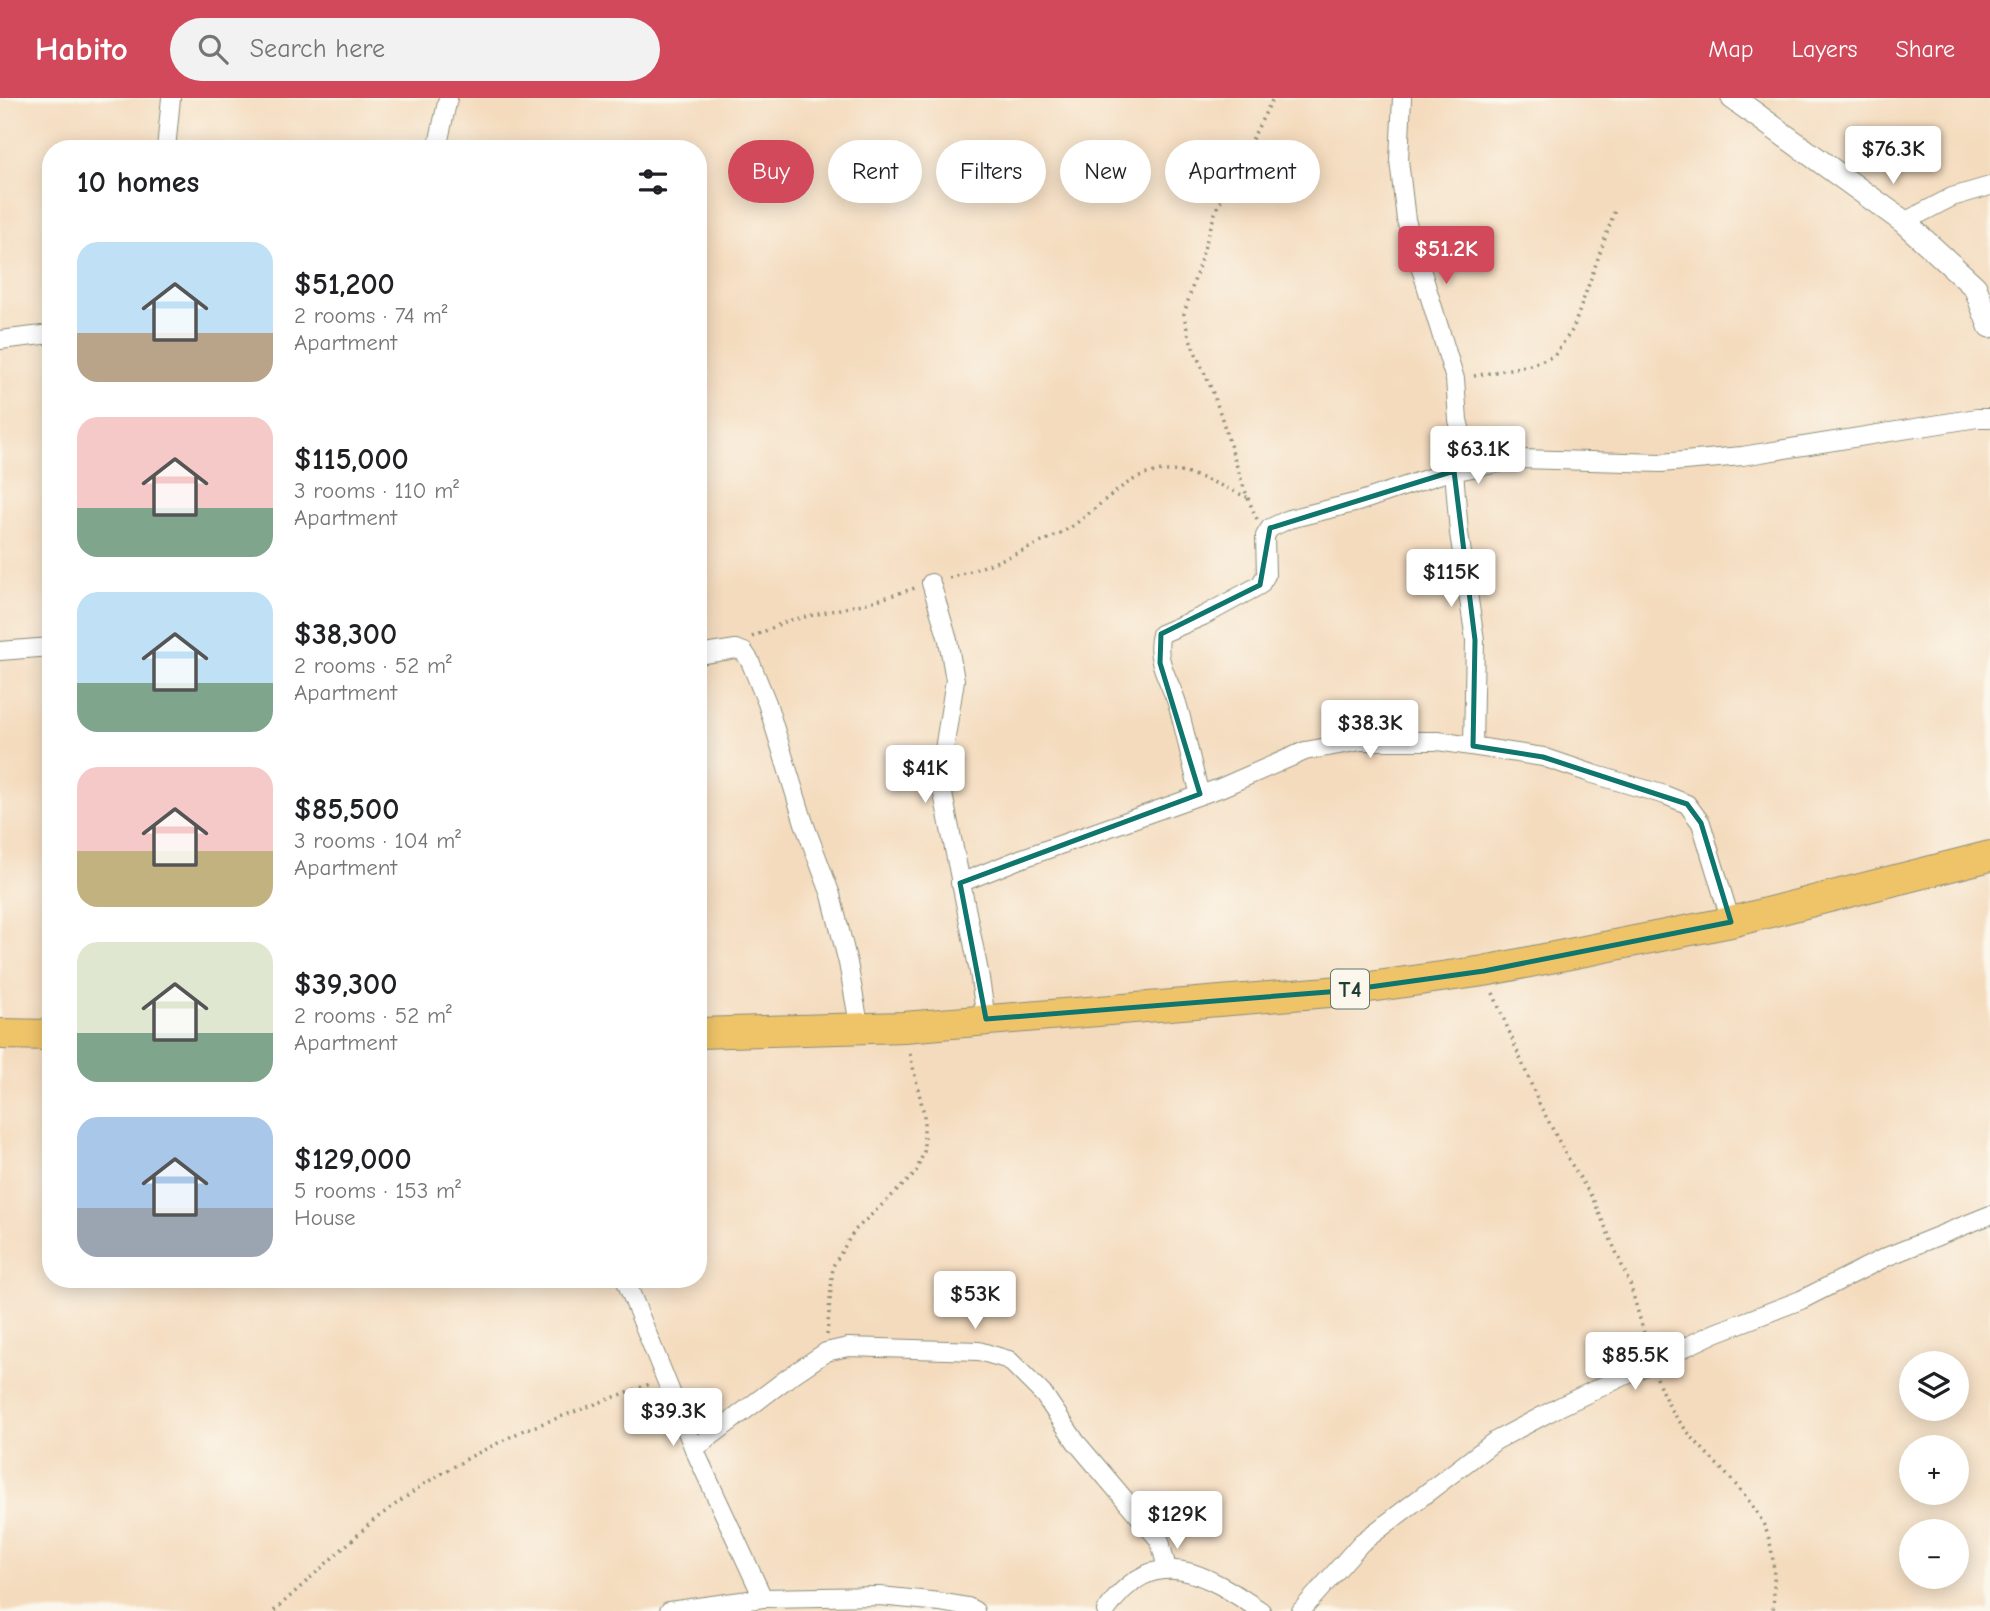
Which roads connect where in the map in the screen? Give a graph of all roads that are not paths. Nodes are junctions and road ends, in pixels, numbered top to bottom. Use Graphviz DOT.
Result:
graph roads {
  1 [pos="171,98"];
  2 [pos="448,98"];
  3 [pos="1402,98"];
  4 [pos="1733,98"];
  5 [pos="167,140"];
  6 [pos="439,140"];
  7 [pos="1990,186"];
  8 [pos="1905,222"];
  9 [pos="1990,326"];
  10 [pos="42,335"];
  11 [pos="0,340"];
  12 [pos="1990,418"];
  13 [pos="1459,470"];
  14 [pos="931,583"];
  15 [pos="42,648"];
  16 [pos="0,651"];
  17 [pos="707,654"];
  18 [pos="1473,746"];
  19 [pos="1200,794"];
  20 [pos="1990,856"];
  21 [pos="960,883"];
  22 [pos="1731,922"];
  23 [pos="986,1019"];
  24 [pos="859,1030"];
  25 [pos="0,1034"];
  26 [pos="707,1034"];
  27 [pos="42,1035"];
  28 [pos="1990,1215"];
  29 [pos="629,1288"];
  30 [pos="694,1449"];
  31 [pos="1167,1569"];
  32 [pos="763,1598"];
  33 [pos="669,1611"];
  34 [pos="975,1611"];
  35 [pos="1106,1611"];
  36 [pos="1261,1611"];
  37 [pos="1301,1611"];
  1 -- 5 [label="street"];
  2 -- 6 [label="street"];
  3 -- 13 [label="street"];
  4 -- 8 [label="street"];
  7 -- 8 [label="street"];
  8 -- 9 [label="street"];
  10 -- 11 [label="street"];
  12 -- 13 [label="street"];
  13 -- 18 [label="street"];
  13 -- 19 [label="street"];
  14 -- 21 [label="street"];
  15 -- 16 [label="street"];
  17 -- 24 [label="street"];
  18 -- 19 [label="street"];
  18 -- 22 [label="street"];
  19 -- 21 [label="street"];
  20 -- 22 [label="highway, T4"];
  21 -- 23 [label="street"];
  22 -- 23 [label="highway, T4"];
  23 -- 24 [label="highway, T4"];
  24 -- 26 [label="highway, T4"];
  25 -- 27 [label="highway"];
  28 -- 37 [label="street"];
  29 -- 30 [label="street"];
  30 -- 31 [label="street"];
  30 -- 32 [label="street"];
  31 -- 35 [label="street"];
  31 -- 36 [label="street"];
  32 -- 33 [label="street"];
  32 -- 34 [label="street"];
}
